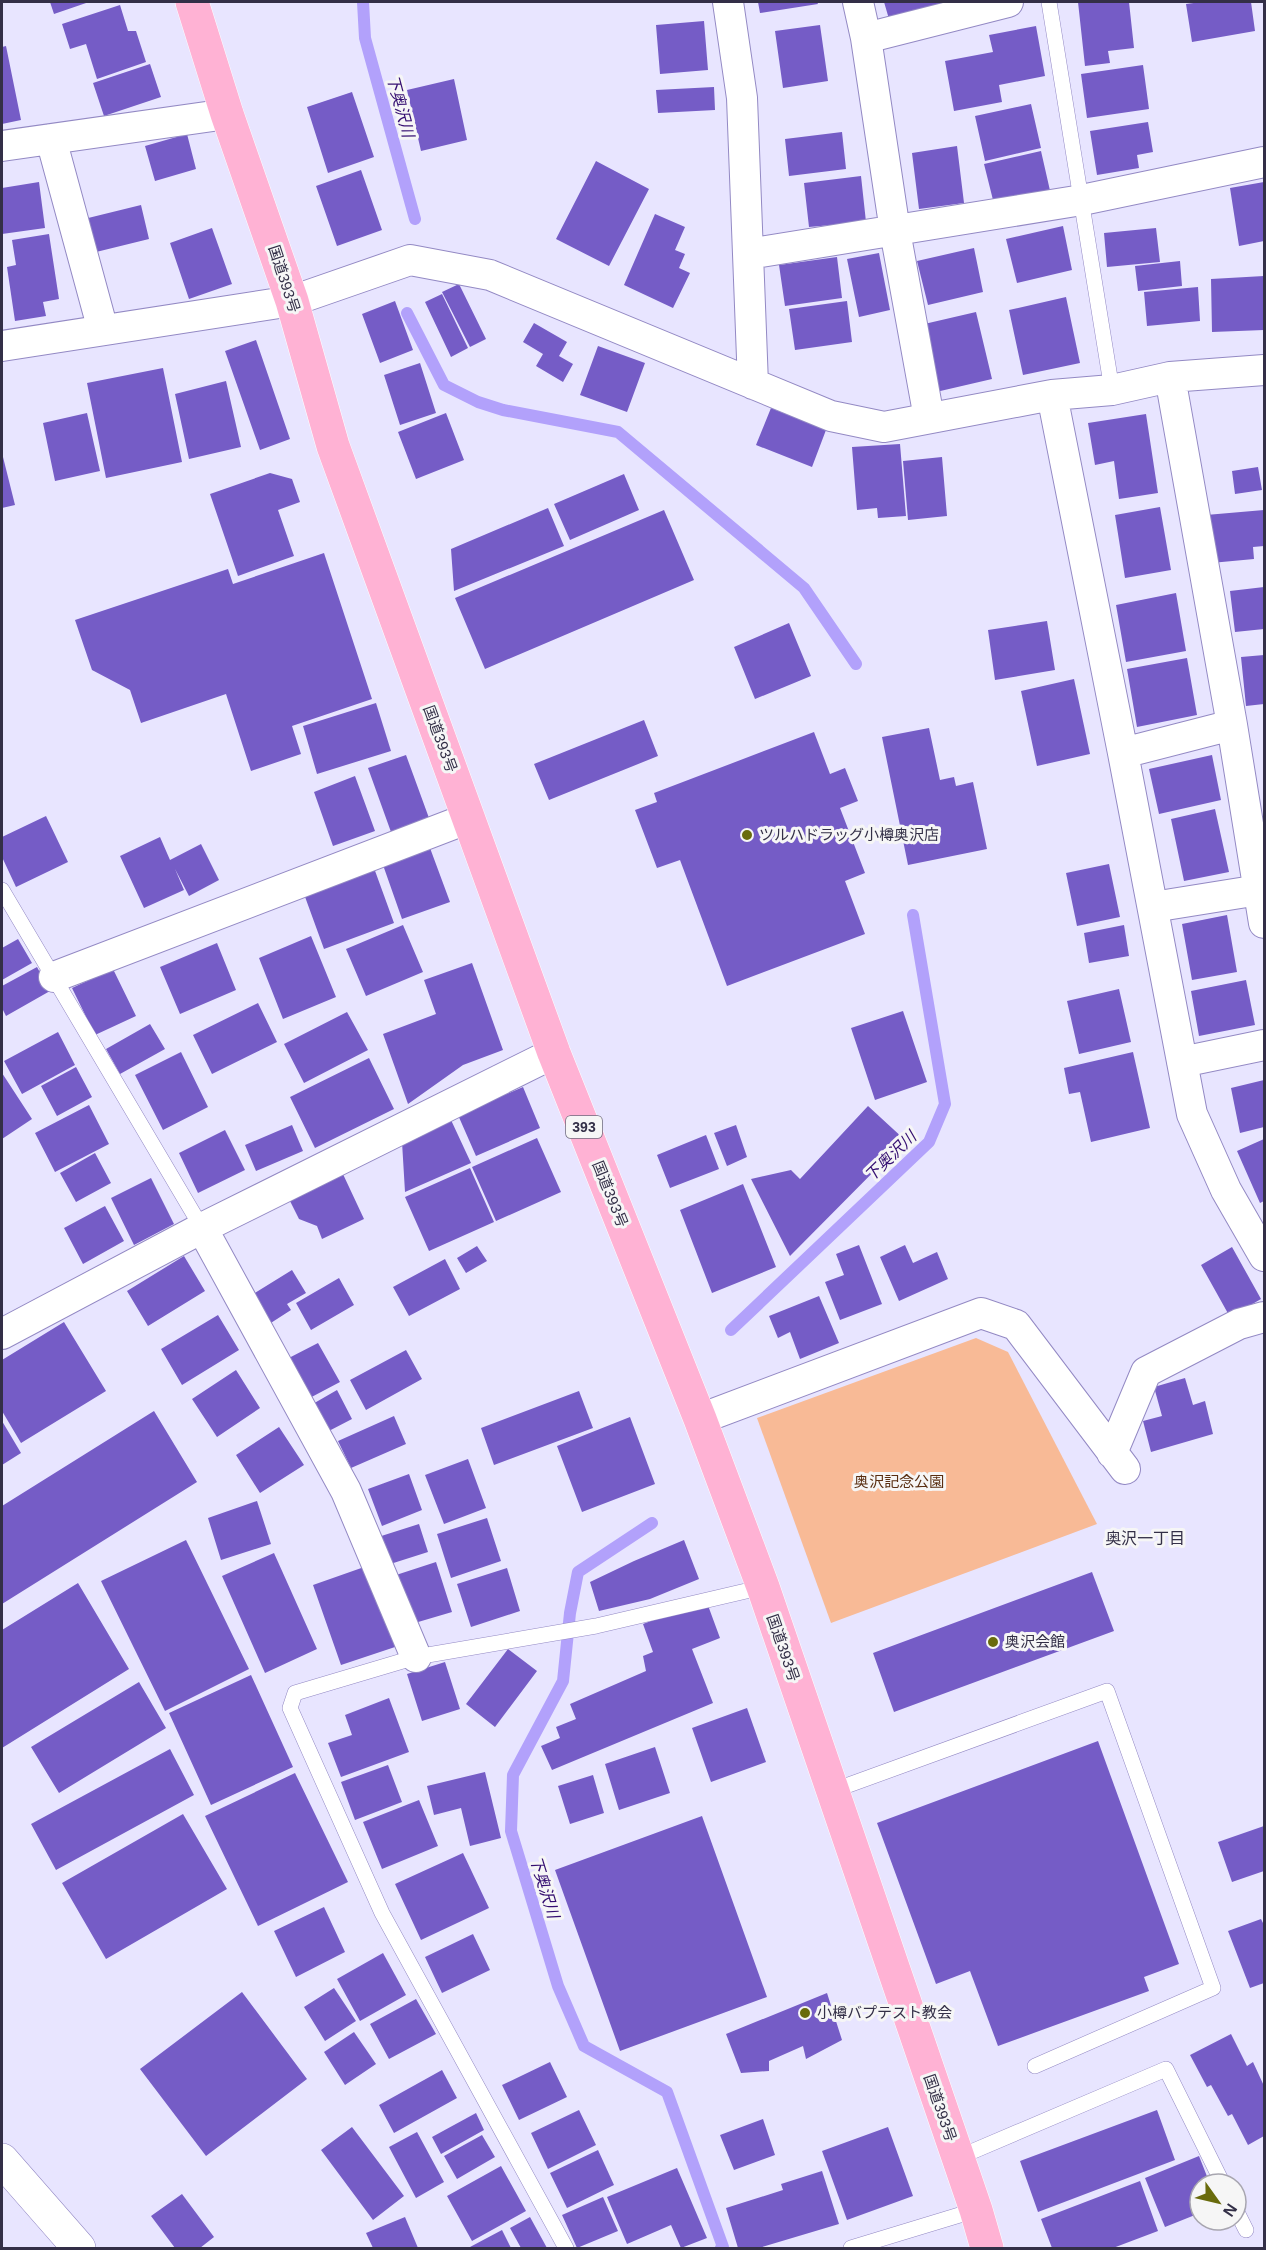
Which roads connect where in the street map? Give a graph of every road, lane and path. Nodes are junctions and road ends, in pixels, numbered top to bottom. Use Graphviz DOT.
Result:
graph roads {
  1 [pos="192,2"];
  2 [pos="728,2"];
  3 [pos="858,2"];
  4 [pos="1008,2"];
  5 [pos="1049,2"];
  6 [pos="866,38"];
  7 [pos="227,114"];
  8 [pos="51,139"];
  9 [pos="2,146"];
  10 [pos="1264,162"];
  11 [pos="1082,200"];
  12 [pos="895,231"];
  13 [pos="748,254"];
  14 [pos="292,301"];
  15 [pos="103,330"];
  16 [pos="2,346"];
  17 [pos="1264,370"];
  18 [pos="1170,377"];
  19 [pos="753,384"];
  20 [pos="1112,390"];
  21 [pos="1052,395"];
  22 [pos="929,418"];
  23 [pos="1232,725"];
  24 [pos="1123,753"];
  25 [pos="469,818"];
  26 [pos="2,890"];
  27 [pos="1259,890"];
  28 [pos="1152,907"];
  29 [pos="1264,923"];
  30 [pos="54,977"];
  31 [pos="1264,1045"];
  32 [pos="554,1053"];
  33 [pos="1182,1062"];
  34 [pos="202,1228"];
  35 [pos="1264,1256"];
  36 [pos="1264,1317"];
  37 [pos="2,1334"];
  38 [pos="700,1419"];
  39 [pos="763,1587"];
  40 [pos="416,1657"];
  41 [pos="832,1791"];
  42 [pos="1035,2066"];
  43 [pos="957,2158"];
  44 [pos="2,2160"];
  45 [pos="1217,2172"];
  46 [pos="976,2210"];
  47 [pos="80,2248"];
  48 [pos="566,2248"];
  49 [pos="851,2248"];
  50 [pos="987,2248"];
  1 -- 7 [label="highway, 国道393号 / 393"];
  2 -- 13 [label="street"];
  3 -- 6 [label="street"];
  4 -- 6 [label="street"];
  5 -- 11 [label="lane"];
  6 -- 12 [label="street"];
  7 -- 8 [label="street"];
  7 -- 14 [label="highway, 国道393号 / 393"];
  8 -- 9 [label="street"];
  8 -- 15 [label="street"];
  10 -- 11 [label="street"];
  11 -- 12 [label="street"];
  11 -- 20 [label="lane"];
  12 -- 13 [label="street"];
  12 -- 22 [label="street"];
  13 -- 19 [label="street"];
  14 -- 15 [label="street"];
  14 -- 19 [label="street"];
  14 -- 25 [label="highway, 国道393号 / 393"];
  15 -- 16 [label="street"];
  17 -- 18 [label="street"];
  18 -- 20 [label="street"];
  18 -- 23 [label="street"];
  19 -- 22 [label="street"];
  20 -- 21 [label="street"];
  21 -- 22 [label="street"];
  21 -- 24 [label="street"];
  23 -- 24 [label="street"];
  23 -- 27 [label="street"];
  24 -- 28 [label="street"];
  25 -- 30 [label="street"];
  25 -- 32 [label="highway, 国道393号 / 393"];
  26 -- 30 [label="lane"];
  27 -- 28 [label="street"];
  27 -- 29 [label="street"];
  28 -- 33 [label="street"];
  30 -- 34 [label="lane"];
  31 -- 33 [label="street"];
  32 -- 34 [label="street"];
  32 -- 38 [label="highway, 国道393号 / 393"];
  33 -- 35 [label="street"];
  34 -- 37 [label="street"];
  34 -- 40 [label="street"];
  36 -- 38 [label="street"];
  38 -- 39 [label="highway, 国道393号 / 393"];
  39 -- 40 [label="lane"];
  39 -- 41 [label="highway, 国道393号 / 393"];
  40 -- 48 [label="lane"];
  41 -- 42 [label="lane"];
  41 -- 43 [label="highway, 国道393号 / 393"];
  43 -- 45 [label="lane"];
  43 -- 46 [label="highway, 国道393号 / 393"];
  44 -- 47 [label="street"];
  46 -- 49 [label="lane"];
  46 -- 50 [label="highway, 国道393号 / 393"];
}
